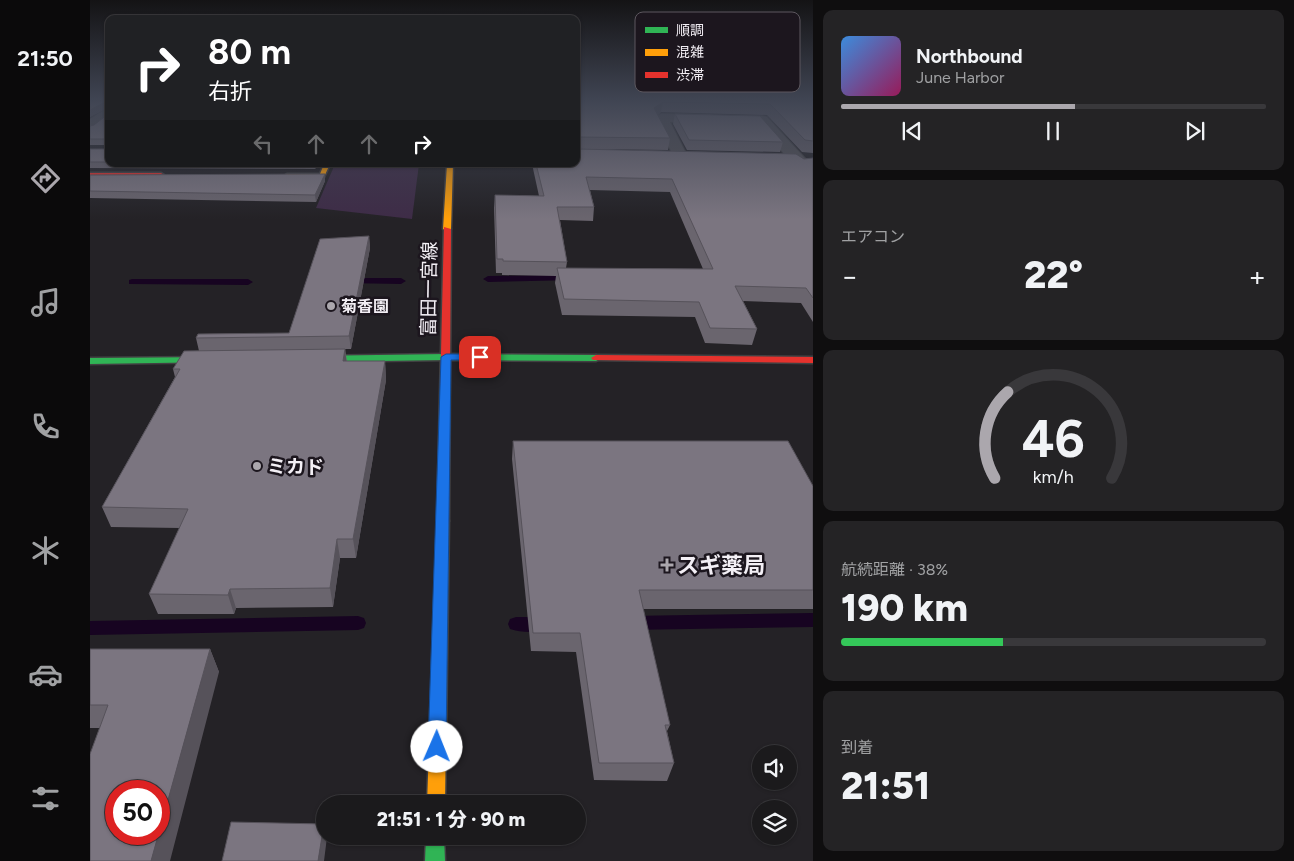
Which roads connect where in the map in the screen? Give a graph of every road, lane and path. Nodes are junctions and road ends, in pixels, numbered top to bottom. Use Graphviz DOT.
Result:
graph roads {
  1 [pos="668,138"];
  2 [pos="778,138"];
  3 [pos="699,157"];
  4 [pos="777,158"];
  5 [pos="796,159"];
  6 [pos="813,159"];
  7 [pos="326,167"];
  8 [pos="450,167"];
  9 [pos="90,175"];
  10 [pos="177,175"];
  11 [pos="274,176"];
  12 [pos="813,177"];
  13 [pos="446,357"];
  14 [pos="301,359"];
  15 [pos="224,360"];
  16 [pos="813,360"];
  17 [pos="90,361"];
  18 [pos="436,795"];
  19 [pos="435,845"];
  20 [pos="435,861"];
  1 -- 3 [label="street"];
  2 -- 5 [label="street"];
  4 -- 5 [label="street"];
  5 -- 6 [label="street"];
  5 -- 12 [label="street"];
  7 -- 11 [label="main road"];
  8 -- 13 [label="main road, 富田一宮線"];
  9 -- 10 [label="main road"];
  13 -- 14 [label="main road"];
  13 -- 16 [label="main road"];
  13 -- 18 [label="main road, 富田一宮線"];
  15 -- 17 [label="main road"];
  19 -- 20 [label="main road"];
}
